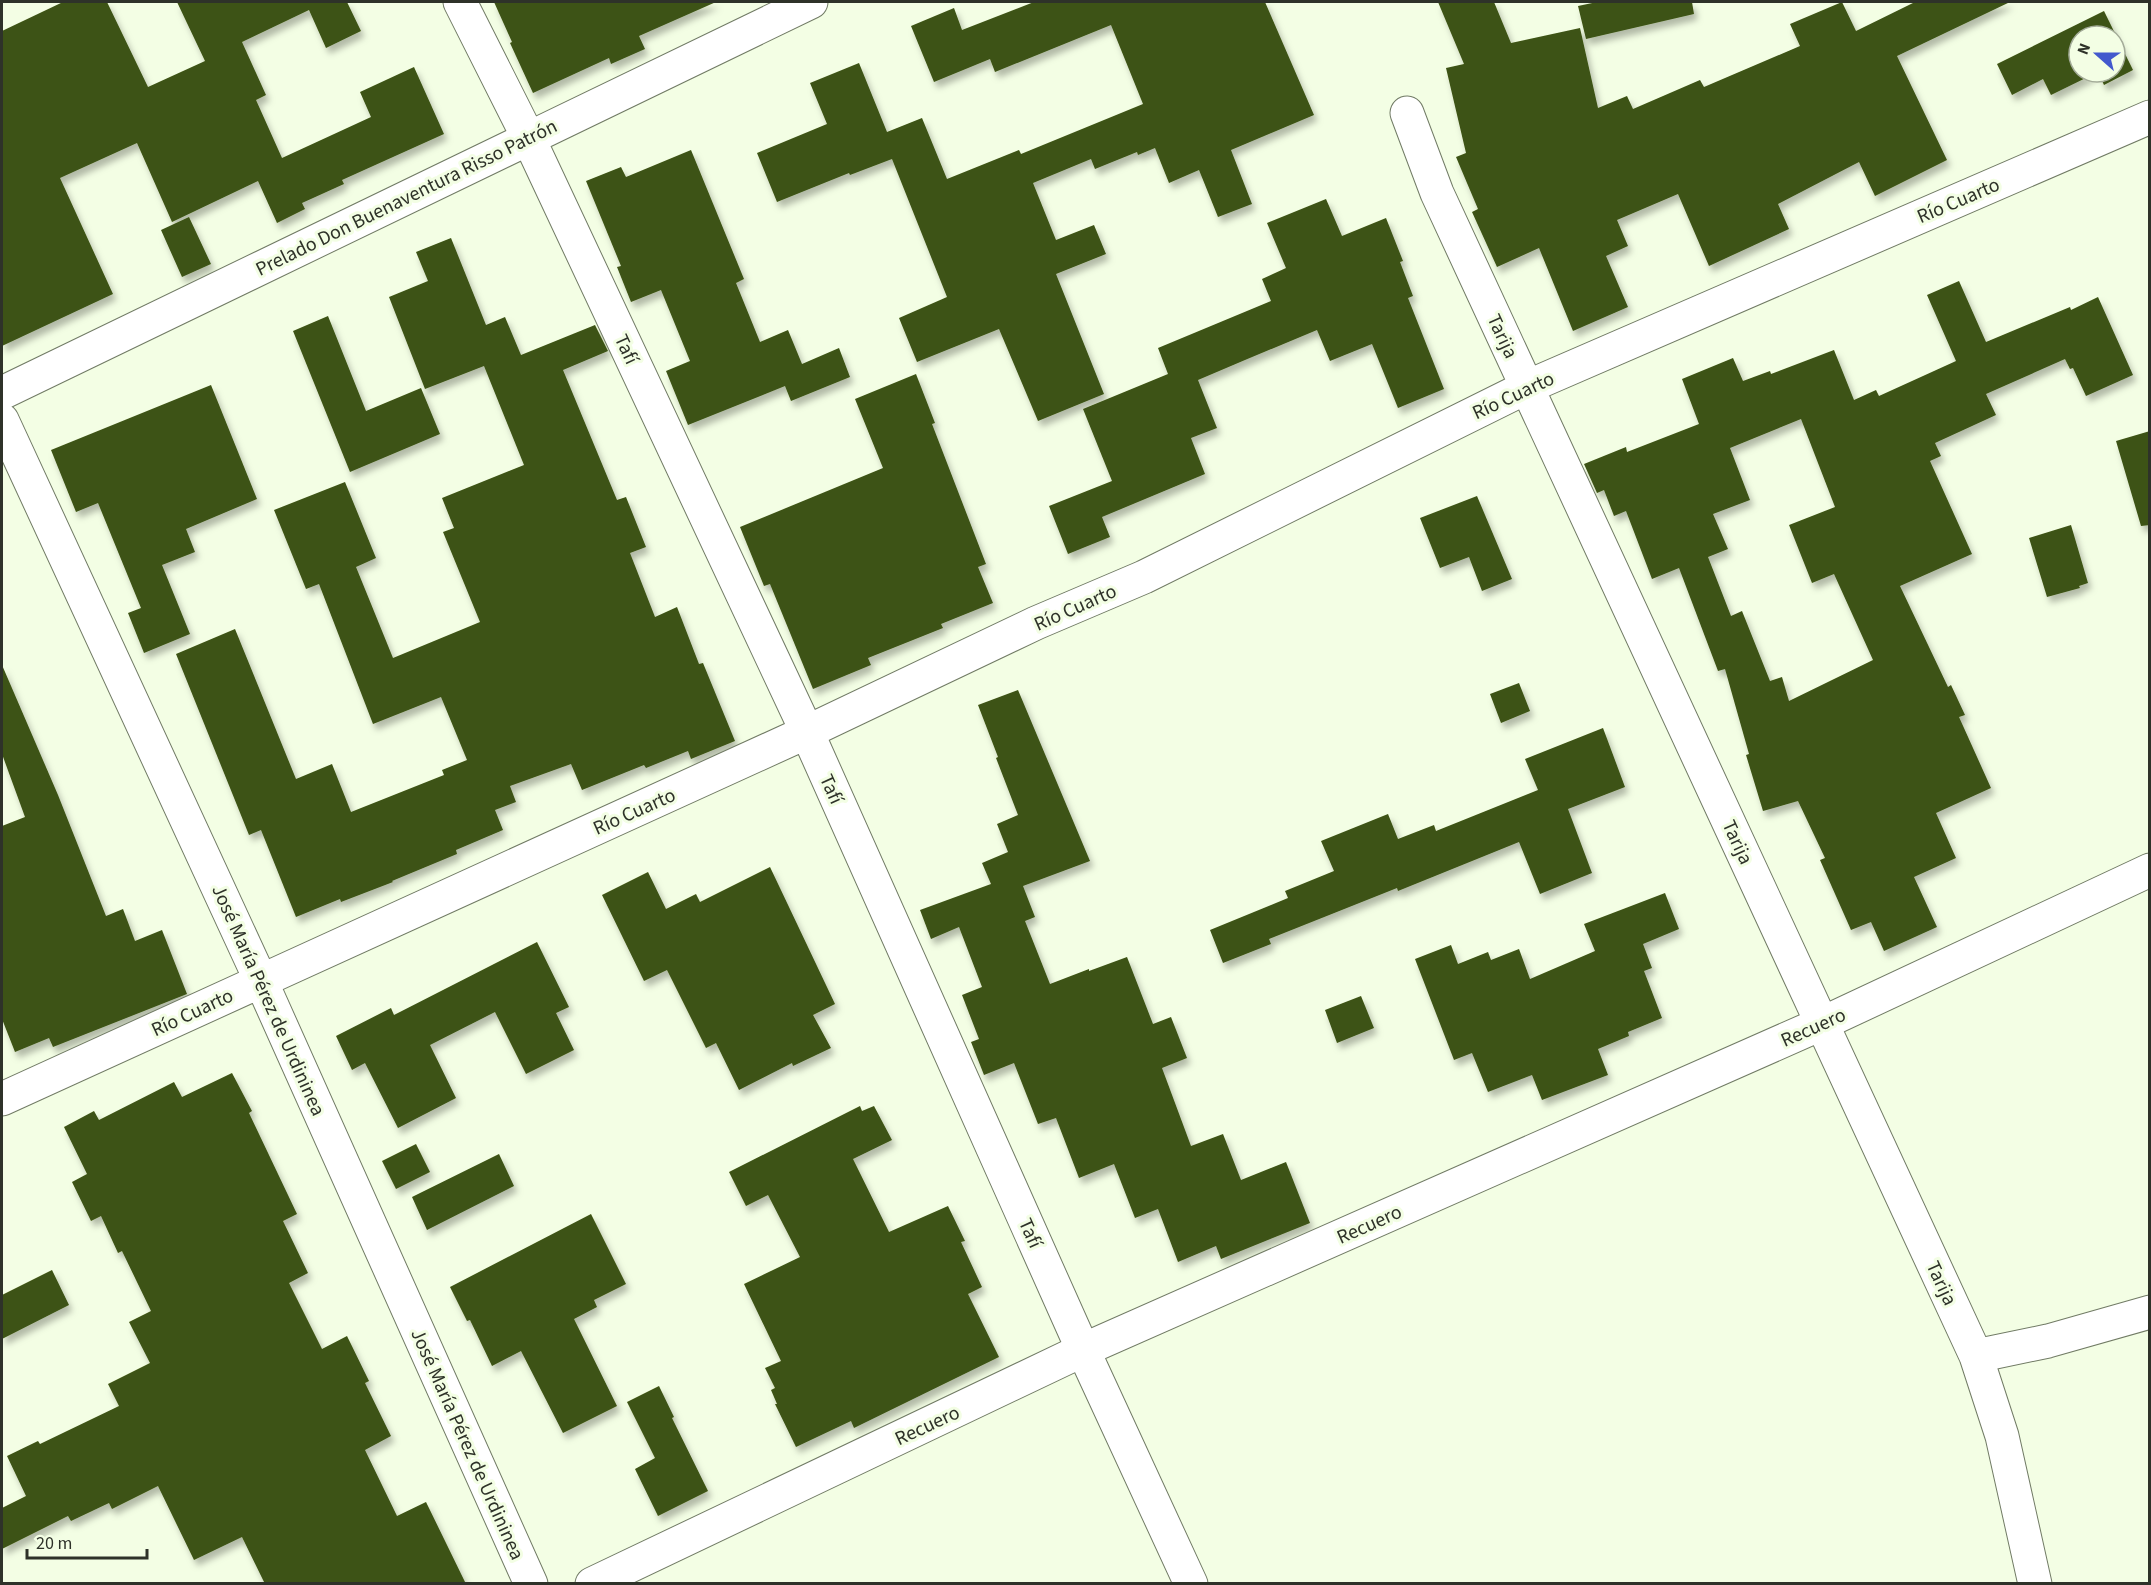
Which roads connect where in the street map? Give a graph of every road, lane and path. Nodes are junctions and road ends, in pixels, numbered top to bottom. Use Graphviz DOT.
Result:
graph roads {
  1 [pos="460,2"];
  2 [pos="811,2"];
  3 [pos="1407,113"];
  4 [pos="2150,117"];
  5 [pos="528,137"];
  6 [pos="1527,387"];
  7 [pos="2,393"];
  8 [pos="2,420"];
  9 [pos="807,732"];
  10 [pos="2150,870"];
  11 [pos="261,981"];
  12 [pos="1823,1023"];
  13 [pos="2,1099"];
  14 [pos="2150,1312"];
  15 [pos="1083,1350"];
  16 [pos="1976,1356"];
  17 [pos="531,1584"];
  18 [pos="592,1584"];
  19 [pos="1191,1584"];
  20 [pos="2035,1584"];
  1 -- 5 [label="street, Tafí"];
  2 -- 5 [label="street, Prelado Don Buenaventura Risso Patrón"];
  3 -- 6 [label="street, Tarija"];
  4 -- 6 [label="street, Río Cuarto"];
  5 -- 7 [label="street, Prelado Don Buenaventura Risso Patrón"];
  5 -- 9 [label="street, Tafí"];
  6 -- 9 [label="street, Río Cuarto"];
  6 -- 12 [label="street, Tarija"];
  8 -- 11 [label="street, José María Pérez de Urdininea"];
  9 -- 11 [label="street, Río Cuarto"];
  9 -- 15 [label="street, Tafí"];
  10 -- 12 [label="street, Recuero"];
  11 -- 13 [label="street, Río Cuarto"];
  11 -- 17 [label="street, José María Pérez de Urdininea"];
  12 -- 15 [label="street, Recuero"];
  12 -- 16 [label="street, Tarija"];
  14 -- 16 [label="street"];
  15 -- 18 [label="street, Recuero"];
  15 -- 19 [label="street, Tafí"];
  16 -- 20 [label="street, Tarija"];
}
